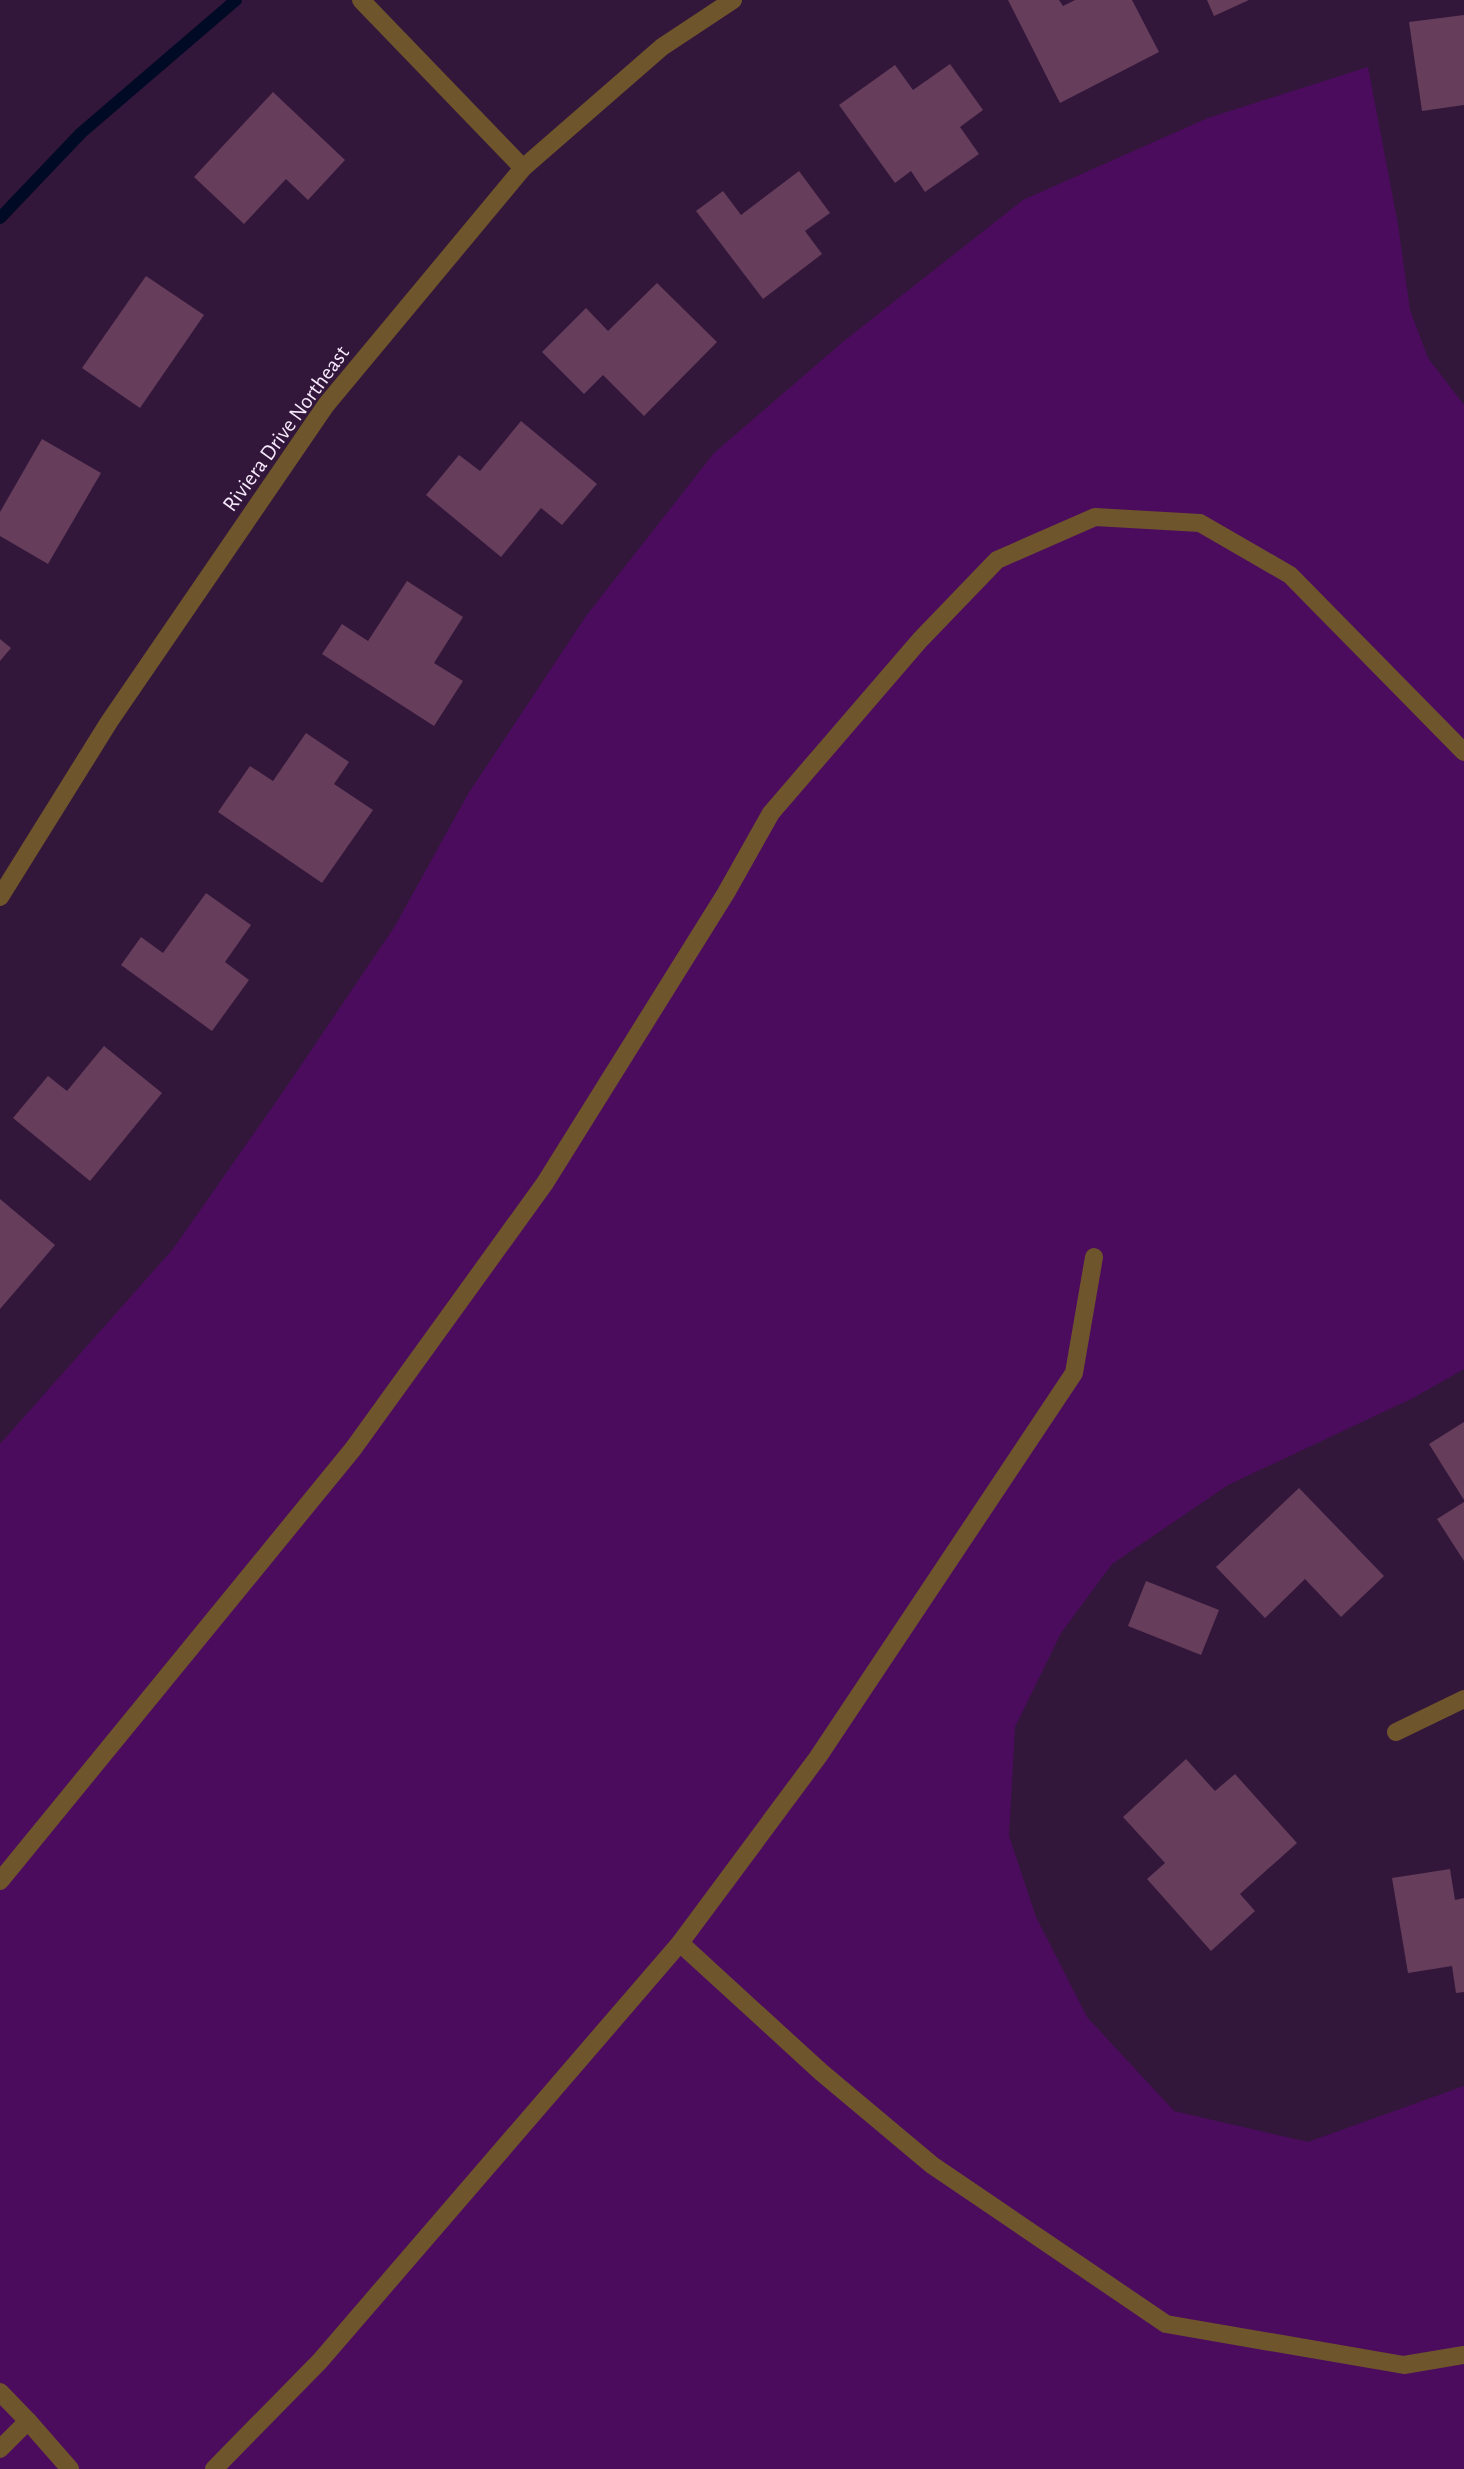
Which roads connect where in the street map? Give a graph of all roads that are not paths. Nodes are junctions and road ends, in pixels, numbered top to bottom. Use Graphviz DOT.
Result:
graph roads {
  1 [pos="361,0"];
  2 [pos="733,0"];
  3 [pos="524,168"];
  4 [pos="1464,752"];
  5 [pos="0,897"];
  6 [pos="1094,1257"];
  7 [pos="1464,1699"];
  8 [pos="1396,1732"];
  9 [pos="0,1881"];
  10 [pos="680,1943"];
  11 [pos="1464,2355"];
  12 [pos="0,2392"];
  13 [pos="28,2421"];
  14 [pos="0,2449"];
  15 [pos="70,2469"];
  16 [pos="214,2469"];
  1 -- 3 [label="street"];
  2 -- 3 [label="street, Riviera Drive Northeast"];
  3 -- 5 [label="street, Riviera Drive Northeast"];
  4 -- 9 [label="street"];
  6 -- 10 [label="street"];
  7 -- 8 [label="street"];
  10 -- 11 [label="street"];
  10 -- 16 [label="street"];
  12 -- 13 [label="street"];
  13 -- 14 [label="street"];
  13 -- 15 [label="street"];
}
